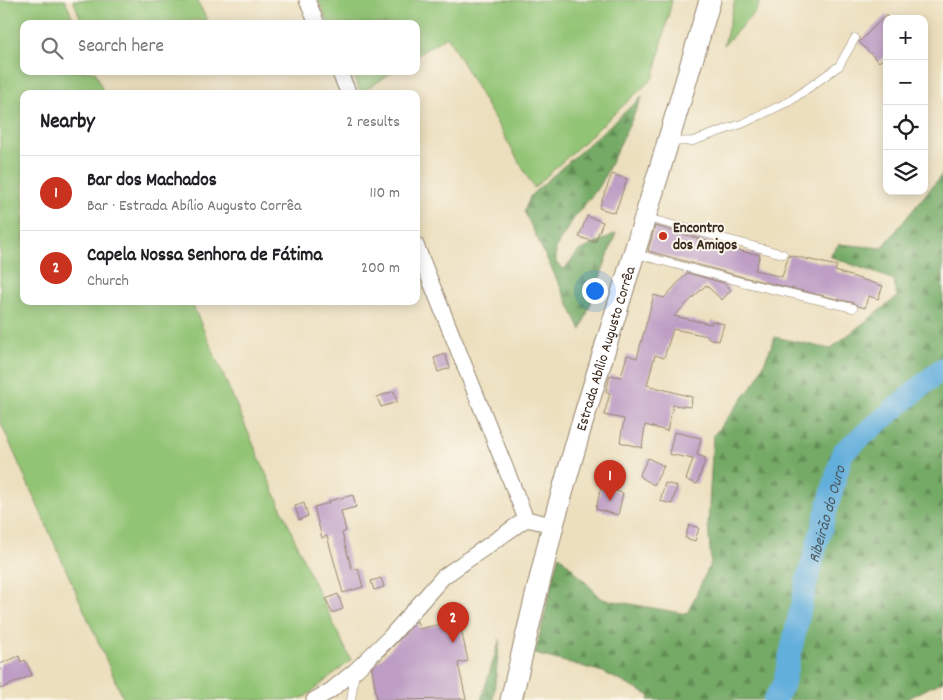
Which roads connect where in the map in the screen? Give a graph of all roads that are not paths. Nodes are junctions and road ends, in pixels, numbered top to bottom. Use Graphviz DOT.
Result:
graph roads {
  1 [pos="307,0"];
  2 [pos="710,0"];
  3 [pos="315,20"];
  4 [pos="855,38"];
  5 [pos="340,75"];
  6 [pos="347,90"];
  7 [pos="668,142"];
  8 [pos="645,218"];
  9 [pos="634,254"];
  10 [pos="784,254"];
  11 [pos="420,255"];
  12 [pos="852,308"];
  13 [pos="526,519"];
  14 [pos="553,526"];
  15 [pos="356,670"];
  16 [pos="314,700"];
  17 [pos="351,700"];
  18 [pos="511,700"];
  1 -- 3 [label="street"];
  2 -- 7 [label="main road, Estrada Abílio Augusto Corrêa"];
  4 -- 7 [label="lane"];
  5 -- 6 [label="street"];
  7 -- 8 [label="main road, Estrada Abílio Augusto Corrêa"];
  8 -- 9 [label="main road, Estrada Abílio Augusto Corrêa"];
  8 -- 10 [label="lane"];
  9 -- 12 [label="lane"];
  9 -- 14 [label="main road, Estrada Abílio Augusto Corrêa"];
  11 -- 13 [label="street"];
  13 -- 14 [label="street"];
  13 -- 15 [label="street"];
  14 -- 18 [label="main road, Estrada Abílio Augusto Corrêa"];
  15 -- 16 [label="street"];
  15 -- 17 [label="lane"];
}
